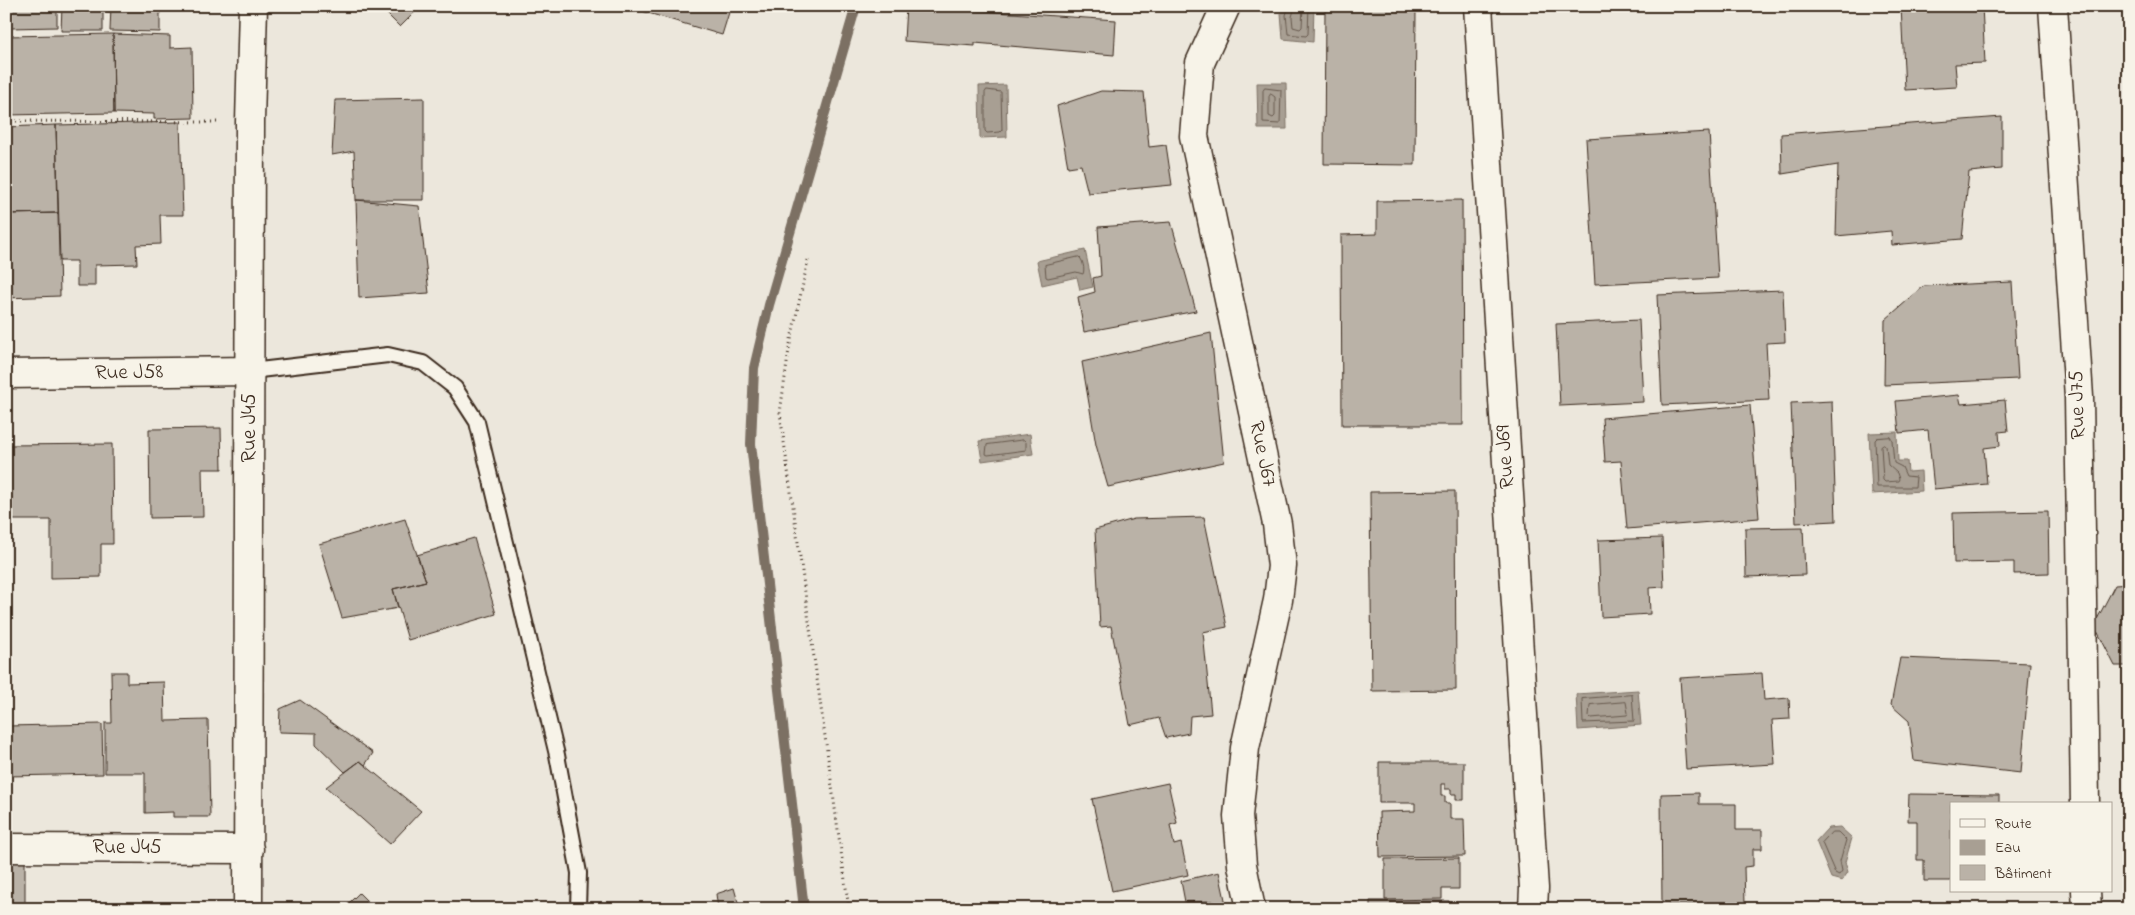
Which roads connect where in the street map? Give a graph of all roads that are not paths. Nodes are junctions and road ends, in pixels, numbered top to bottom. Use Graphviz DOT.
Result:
graph roads {
  1 [pos="253,6"];
  2 [pos="1226,6"];
  3 [pos="1478,6"];
  4 [pos="2053,6"];
  5 [pos="251,372"];
  6 [pos="6,374"];
  7 [pos="2085,802"];
  8 [pos="6,848"];
  9 [pos="248,849"];
  10 [pos="2086,892"];
  11 [pos="248,909"];
  12 [pos="578,909"];
  13 [pos="1251,909"];
  14 [pos="1533,909"];
  15 [pos="2087,909"];
  1 -- 5 [label="street, Rue J45"];
  2 -- 13 [label="street, Rue J67"];
  3 -- 14 [label="street, Rue J69"];
  4 -- 7 [label="street, Rue J75"];
  5 -- 6 [label="street, Rue J58"];
  5 -- 9 [label="street, Rue J45"];
  5 -- 12 [label="lane"];
  8 -- 9 [label="street, Rue J45"];
  9 -- 11 [label="street, Rue J45"];
  10 -- 15 [label="street"];
}
